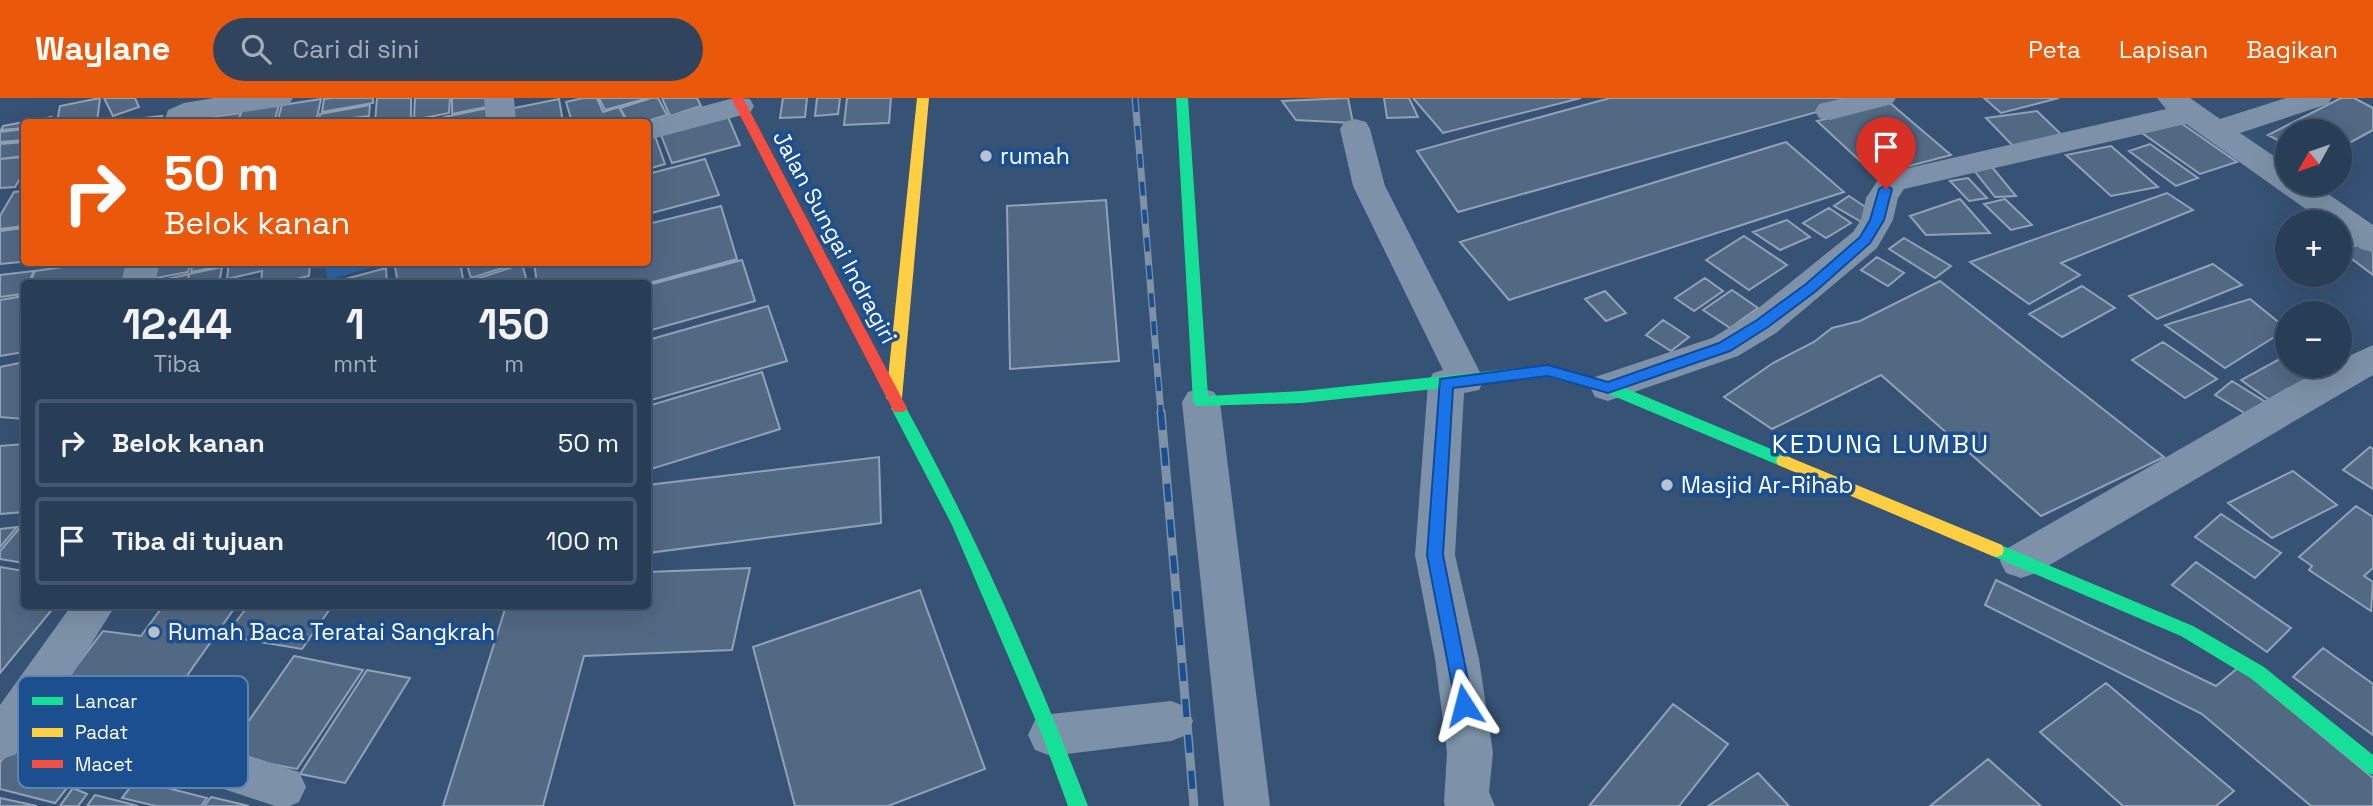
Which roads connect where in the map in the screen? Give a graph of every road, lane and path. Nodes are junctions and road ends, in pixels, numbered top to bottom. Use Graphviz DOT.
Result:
graph roads {
  1 [pos="278,98"];
  2 [pos="499,98"];
  3 [pos="923,98"];
  4 [pos="1182,98"];
  5 [pos="1881,98"];
  6 [pos="2317,98"];
  7 [pos="738,102"];
  8 [pos="1830,111"];
  9 [pos="2192,114"];
  10 [pos="179,119"];
  11 [pos="501,119"];
  12 [pos="651,130"];
  13 [pos="1355,130"];
  14 [pos="2275,172"];
  15 [pos="2309,196"];
  16 [pos="2373,241"];
  17 [pos="2373,358"];
  18 [pos="1456,381"];
  19 [pos="1608,387"];
  20 [pos="894,398"];
  21 [pos="1200,402"];
  22 [pos="2021,561"];
  23 [pos="92,609"];
  24 [pos="48,676"];
  25 [pos="18,717"];
  26 [pos="1171,721"];
  27 [pos="1051,735"];
  28 [pos="0,739"];
  29 [pos="2373,766"];
  30 [pos="248,776"];
  31 [pos="283,788"];
  32 [pos="1468,805"];
  33 [pos="1078,806"];
  34 [pos="1247,806"];
  1 -- 10 [label="street"];
  2 -- 11 [label="street"];
  3 -- 20 [label="street"];
  4 -- 21 [label="street"];
  5 -- 8 [label="street"];
  6 -- 9 [label="street"];
  7 -- 12 [label="street"];
  7 -- 20 [label="street, Jalan Sungai Indragiri"];
  9 -- 14 [label="street"];
  9 -- 19 [label="street"];
  13 -- 18 [label="street"];
  15 -- 16 [label="street"];
  17 -- 22 [label="street"];
  18 -- 19 [label="street"];
  18 -- 21 [label="street"];
  18 -- 32 [label="street"];
  19 -- 22 [label="street"];
  20 -- 27 [label="street, Jalan Sungai Indragiri"];
  21 -- 34 [label="street"];
  22 -- 29 [label="street"];
  23 -- 24 [label="street"];
  25 -- 28 [label="street"];
  26 -- 27 [label="street"];
  27 -- 33 [label="street, Jalan Sungai Indragiri"];
  30 -- 31 [label="street"];
}
